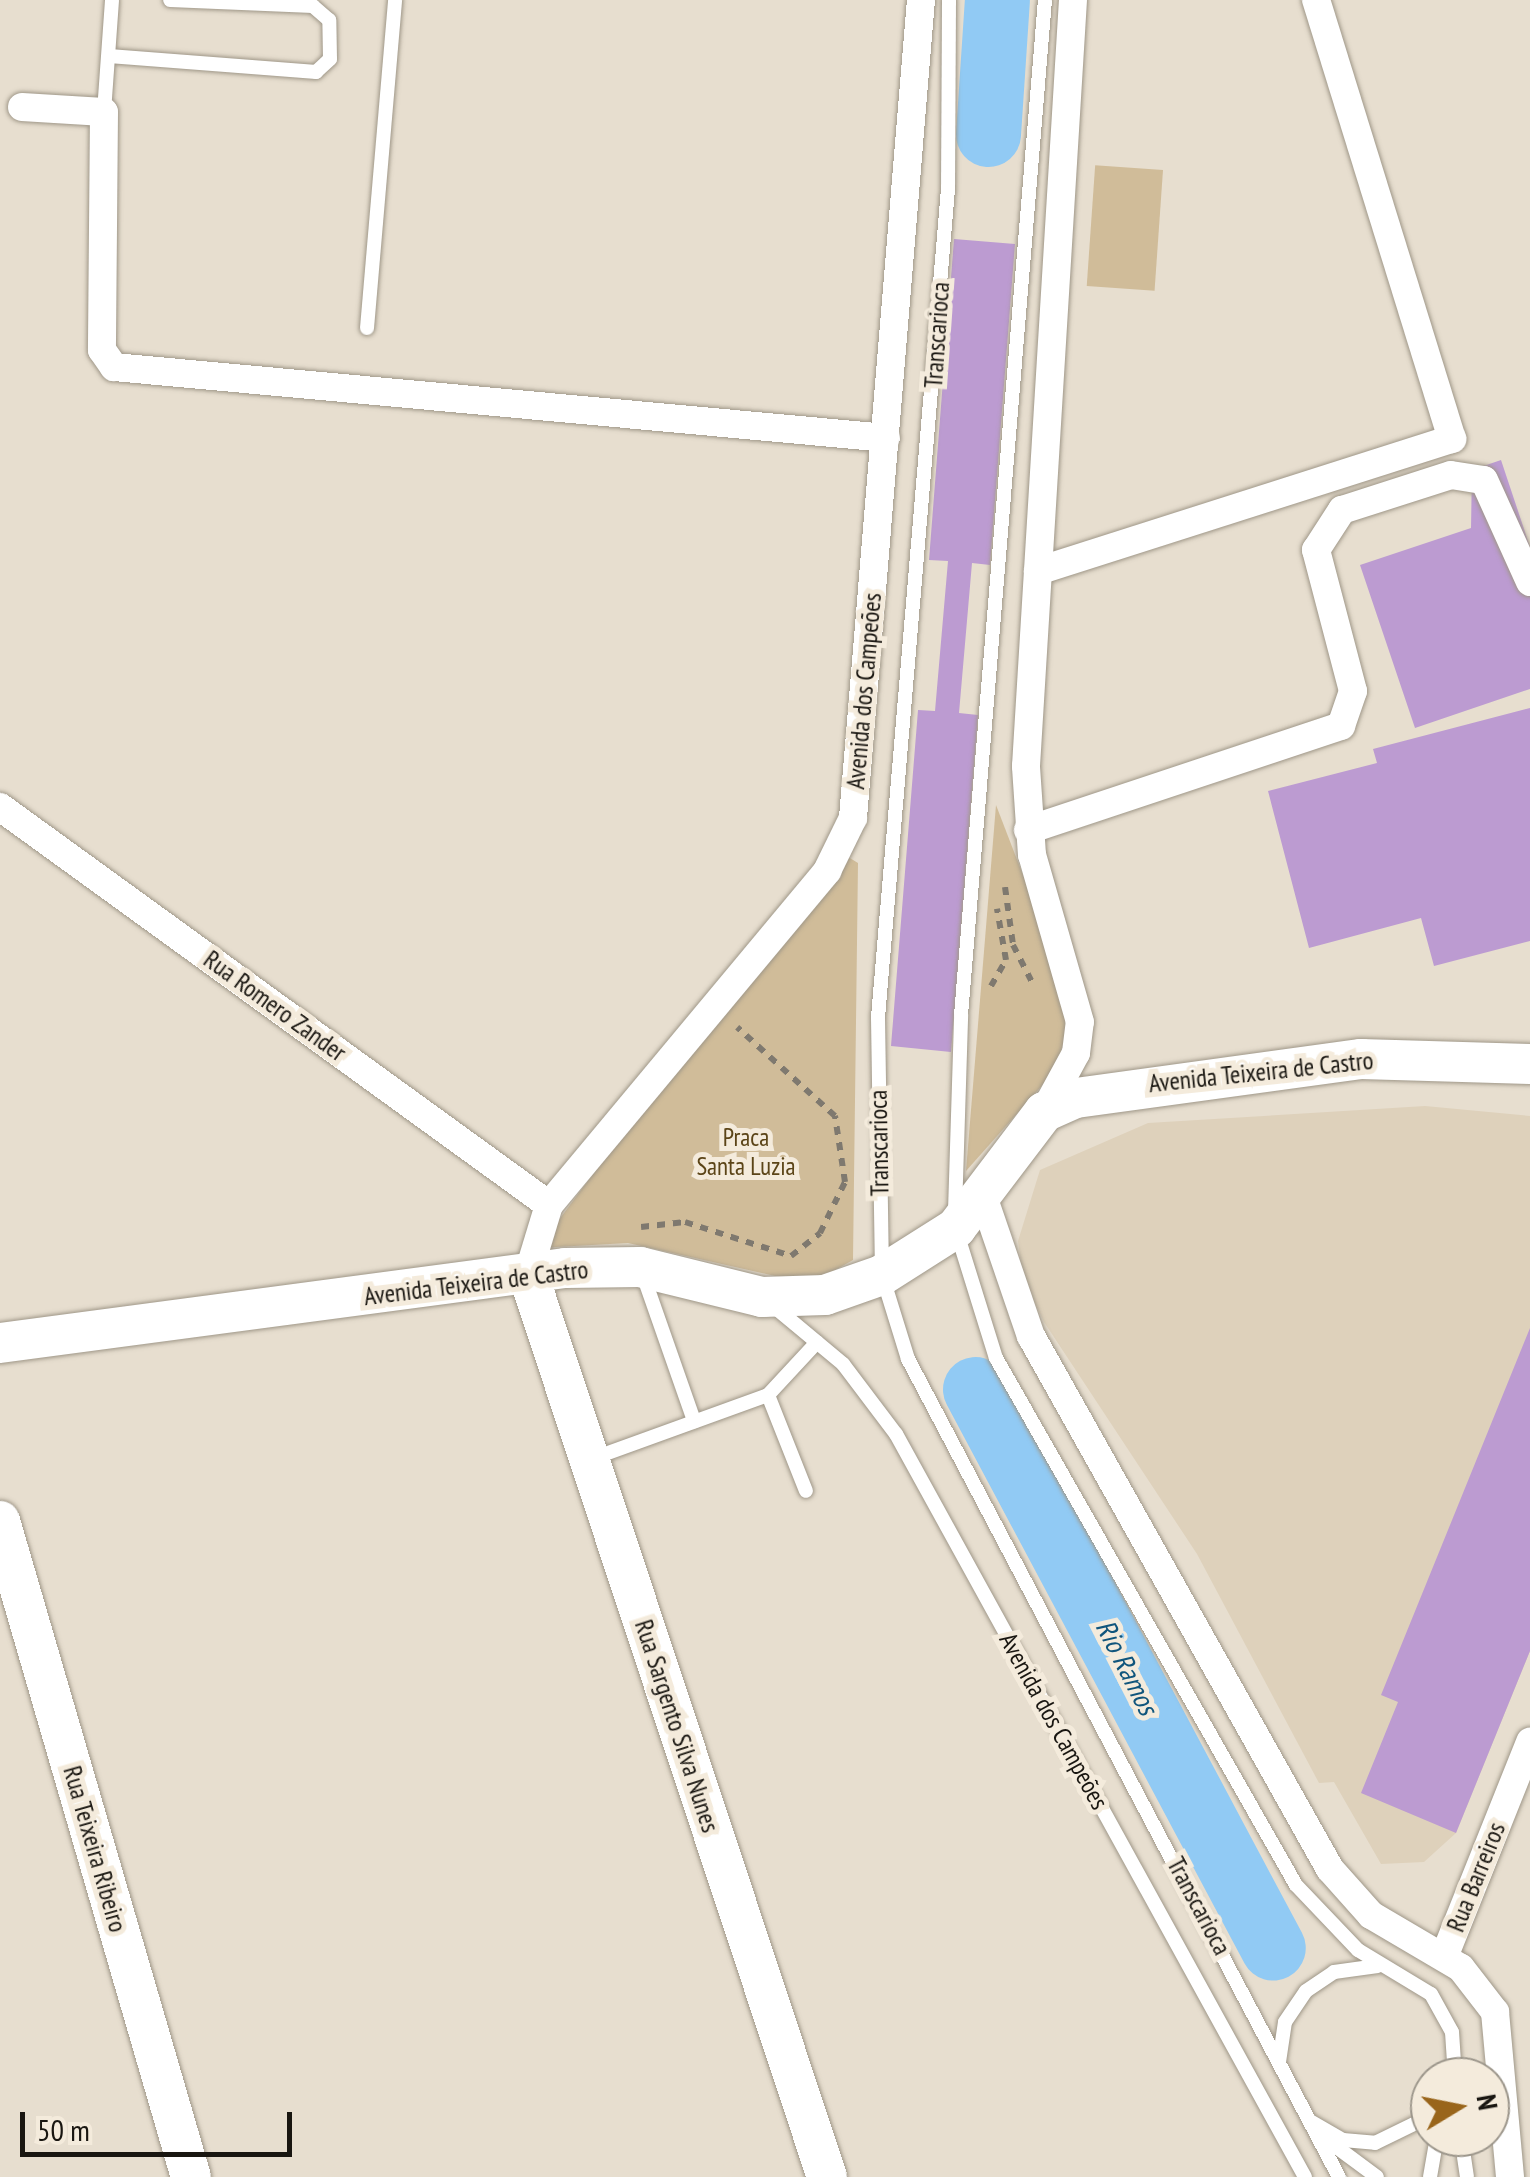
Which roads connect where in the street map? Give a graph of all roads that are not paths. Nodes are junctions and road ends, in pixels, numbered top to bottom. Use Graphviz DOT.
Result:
graph roads {
  1 [pos="112,0"];
  2 [pos="170,0"];
  3 [pos="395,0"];
  4 [pos="921,0"];
  5 [pos="949,0"];
  6 [pos="1044,0"];
  7 [pos="1073,0"];
  8 [pos="1316,0"];
  9 [pos="109,56"];
  10 [pos="22,108"];
  11 [pos="104,112"];
  12 [pos="366,328"];
  13 [pos="886,438"];
  14 [pos="1038,571"];
  15 [pos="1530,582"];
  16 [pos="0,808"];
  17 [pos="1028,830"];
  18 [pos="1530,1064"];
  19 [pos="1044,1112"];
  20 [pos="984,1198"];
  21 [pos="549,1205"];
  22 [pos="956,1228"];
  23 [pos="636,1247"];
  24 [pos="528,1274"];
  25 [pos="882,1275"];
  26 [pos="762,1296"];
  27 [pos="817,1342"];
  28 [pos="0,1343"];
  29 [pos="768,1395"];
  30 [pos="694,1420"];
  31 [pos="589,1460"];
  32 [pos="806,1492"];
  33 [pos="0,1521"];
  34 [pos="1530,1742"];
  35 [pos="1444,1957"];
  36 [pos="1379,1966"];
  37 [pos="1431,1994"];
  38 [pos="1453,2057"];
  39 [pos="1282,2080"];
  40 [pos="1299,2110"];
  41 [pos="1410,2129"];
  42 [pos="191,2177"];
  43 [pos="828,2177"];
  44 [pos="1305,2177"];
  45 [pos="1339,2177"];
  46 [pos="1378,2177"];
  47 [pos="1510,2177"];
  1 -- 9 [label="lane"];
  2 -- 9 [label="lane"];
  3 -- 12 [label="lane"];
  4 -- 13 [label="street, Avenida dos Campeões"];
  5 -- 25 [label="lane, Transcarioca"];
  6 -- 22 [label="lane"];
  7 -- 14 [label="street"];
  8 -- 14 [label="street"];
  9 -- 11 [label="lane"];
  10 -- 11 [label="street"];
  11 -- 13 [label="street"];
  13 -- 21 [label="street, Avenida dos Campeões"];
  14 -- 17 [label="street"];
  15 -- 17 [label="street"];
  16 -- 21 [label="street, Rua Romero Zander"];
  17 -- 19 [label="street"];
  18 -- 19 [label="street, Avenida Teixeira de Castro"];
  19 -- 20 [label="street, Avenida Teixeira de Castro"];
  20 -- 22 [label="street, Avenida Teixeira de Castro"];
  20 -- 35 [label="street"];
  21 -- 24 [label="street, Avenida dos Campeões"];
  22 -- 25 [label="street, Avenida Teixeira de Castro"];
  22 -- 36 [label="lane"];
  23 -- 24 [label="street, Avenida Teixeira de Castro"];
  23 -- 26 [label="street, Avenida Teixeira de Castro"];
  23 -- 30 [label="lane"];
  24 -- 28 [label="street, Avenida Teixeira de Castro"];
  24 -- 31 [label="street, Rua Sargento Silva Nunes"];
  25 -- 26 [label="street, Avenida Teixeira de Castro"];
  25 -- 39 [label="lane, Transcarioca"];
  26 -- 27 [label="lane, Avenida dos Campeões"];
  27 -- 29 [label="lane"];
  27 -- 44 [label="lane, Avenida dos Campeões"];
  29 -- 30 [label="lane"];
  29 -- 32 [label="lane"];
  30 -- 31 [label="lane"];
  31 -- 43 [label="street, Rua Sargento Silva Nunes"];
  33 -- 42 [label="street, Rua Teixeira Ribeiro"];
  34 -- 35 [label="street, Rua Barreiros"];
  35 -- 37 [label="lane"];
  35 -- 47 [label="street"];
  36 -- 37 [label="lane"];
  36 -- 39 [label="lane"];
  37 -- 38 [label="lane"];
  39 -- 40 [label="lane, Transcarioca"];
  40 -- 41 [label="lane"];
  40 -- 45 [label="lane, Transcarioca"];
  40 -- 46 [label="lane"];
}
